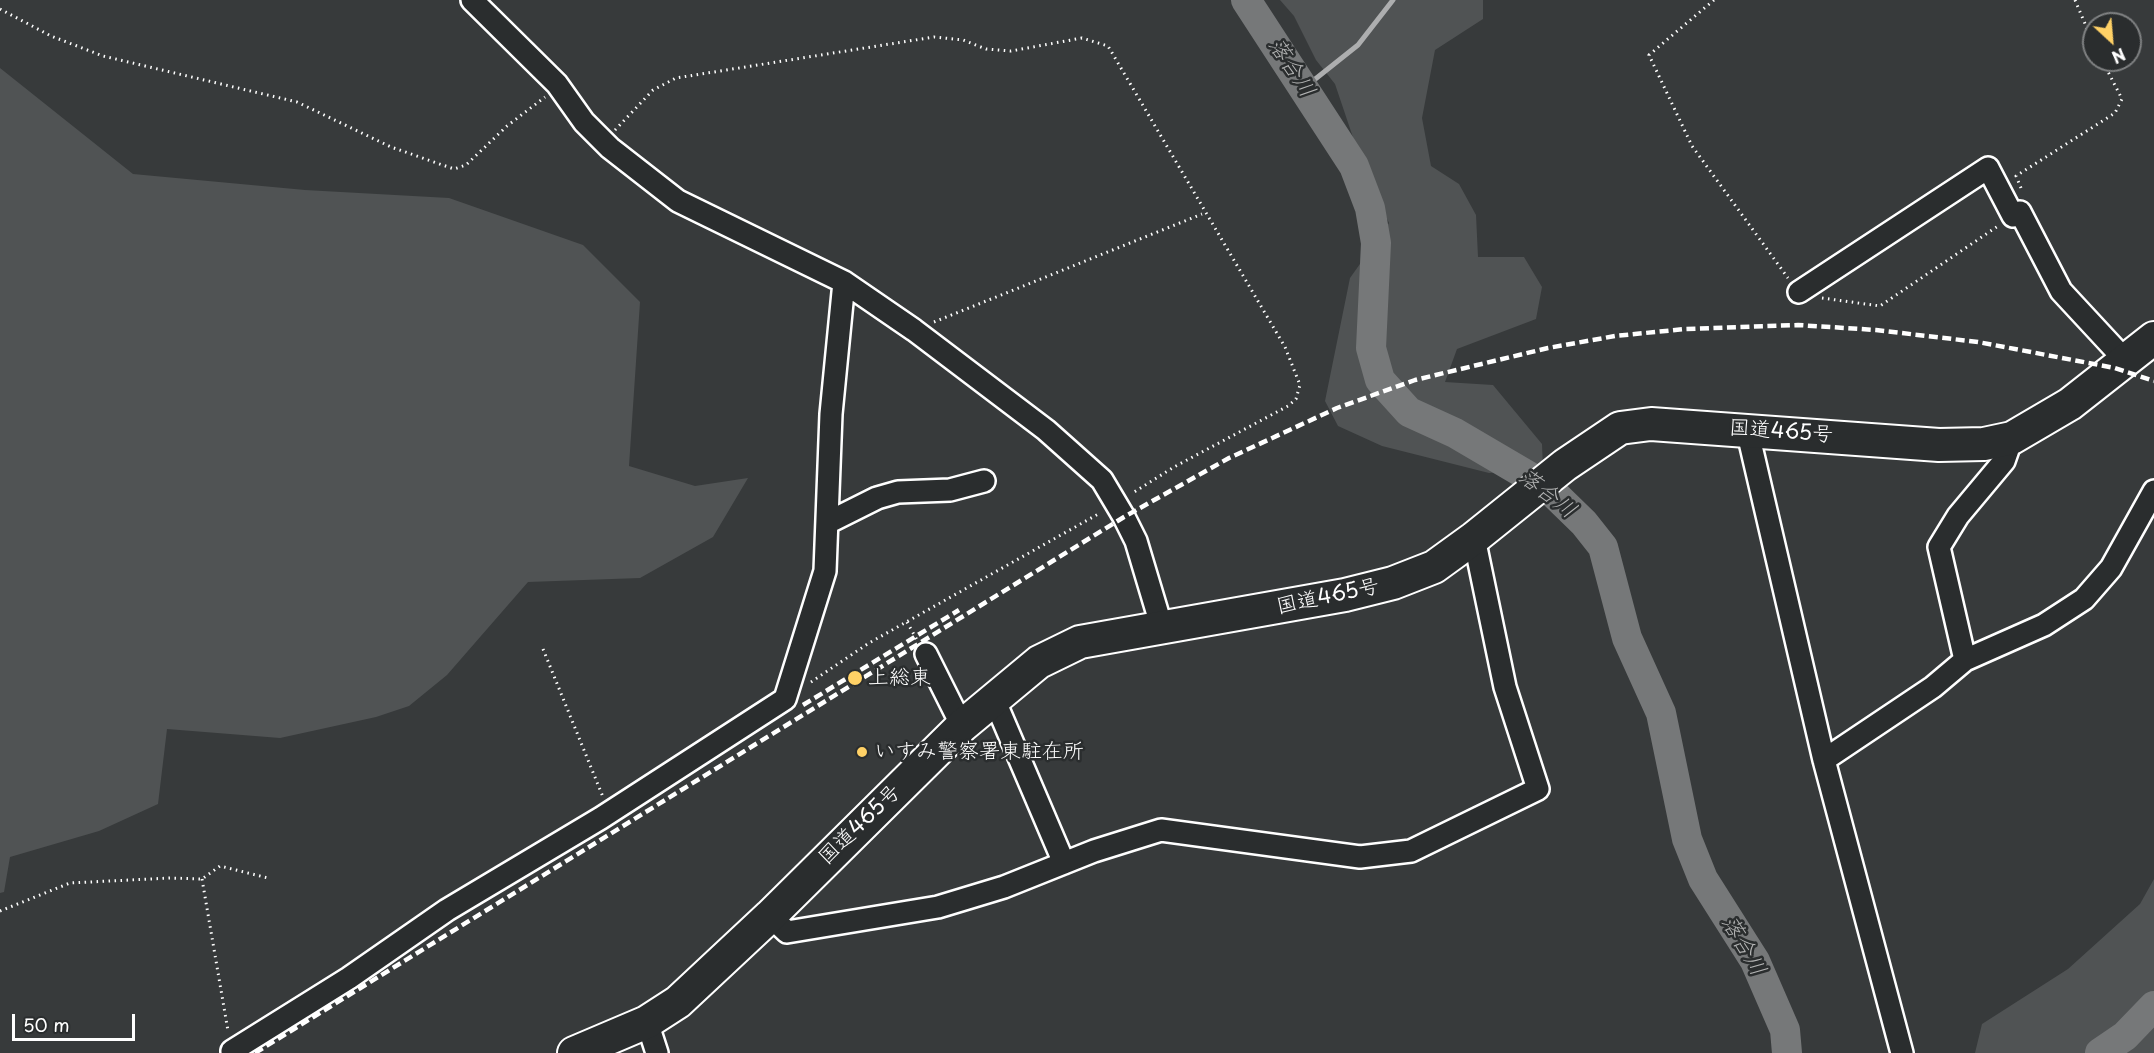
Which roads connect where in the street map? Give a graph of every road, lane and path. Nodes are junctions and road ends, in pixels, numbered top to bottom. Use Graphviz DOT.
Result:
graph roads {
  1 [pos="472,0"];
  2 [pos="1714,0"];
  3 [pos="2075,0"];
  4 [pos="0,9"];
  5 [pos="2082,17"];
  6 [pos="2108,72"];
  7 [pos="557,84"];
  8 [pos="604,142"];
  9 [pos="1202,214"];
  10 [pos="2016,214"];
  11 [pos="844,282"];
  12 [pos="1799,292"];
  13 [pos="914,330"];
  14 [pos="2154,338"];
  15 [pos="2125,360"];
  16 [pos="1747,429"];
  17 [pos="2012,438"];
  18 [pos="984,481"];
  19 [pos="2154,491"];
  20 [pos="1116,504"];
  21 [pos="827,523"];
  22 [pos="1474,538"];
  23 [pos="1162,628"];
  24 [pos="543,649"];
  25 [pos="926,654"];
  26 [pos="1965,660"];
  27 [pos="785,699"];
  28 [pos="994,699"];
  29 [pos="962,726"];
  30 [pos="1824,760"];
  31 [pos="609,813"];
  32 [pos="1064,863"];
  33 [pos="268,878"];
  34 [pos="202,879"];
  35 [pos="0,911"];
  36 [pos="770,916"];
  37 [pos="647,1023"];
  38 [pos="232,1052"];
  39 [pos="574,1053"];
  40 [pos="657,1053"];
  41 [pos="1902,1053"];
  1 -- 7 [label="street"];
  2 -- 12 [label="path"];
  3 -- 5 [label="path"];
  4 -- 7 [label="path"];
  6 -- 10 [label="path"];
  7 -- 8 [label="street"];
  8 -- 11 [label="street"];
  8 -- 20 [label="path"];
  9 -- 13 [label="path"];
  10 -- 12 [label="path"];
  10 -- 12 [label="street"];
  10 -- 15 [label="street"];
  11 -- 13 [label="street"];
  11 -- 21 [label="street"];
  13 -- 20 [label="street"];
  14 -- 15 [label="highway, 国道465号"];
  15 -- 17 [label="highway, 国道465号"];
  16 -- 17 [label="highway, 国道465号"];
  16 -- 22 [label="highway, 国道465号"];
  16 -- 30 [label="street"];
  17 -- 26 [label="street"];
  18 -- 21 [label="street"];
  19 -- 26 [label="street"];
  20 -- 23 [label="street"];
  20 -- 27 [label="path"];
  21 -- 27 [label="street"];
  22 -- 23 [label="highway, 国道465号"];
  22 -- 32 [label="street"];
  23 -- 28 [label="highway, 国道465号"];
  24 -- 31 [label="path"];
  25 -- 29 [label="street"];
  26 -- 30 [label="street"];
  27 -- 31 [label="street"];
  28 -- 29 [label="highway, 国道465号"];
  28 -- 32 [label="street"];
  29 -- 36 [label="highway, 国道465号"];
  30 -- 41 [label="street"];
  31 -- 38 [label="street"];
  32 -- 36 [label="street"];
  33 -- 34 [label="path"];
  34 -- 35 [label="path"];
  34 -- 38 [label="path"];
  36 -- 37 [label="highway, 国道465号"];
  37 -- 39 [label="highway, 国道465号"];
  37 -- 40 [label="street"];
}
